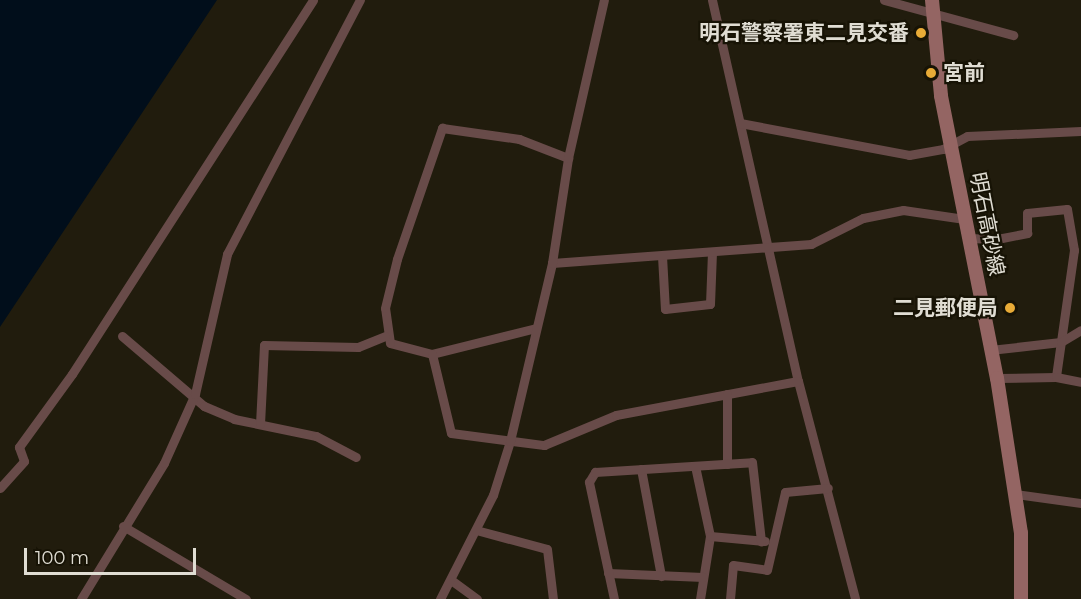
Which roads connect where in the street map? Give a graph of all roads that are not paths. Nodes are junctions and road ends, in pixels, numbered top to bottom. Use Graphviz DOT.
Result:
graph roads {
  1 [pos="313,0"];
  2 [pos="360,0"];
  3 [pos="604,0"];
  4 [pos="712,0"];
  5 [pos="884,0"];
  6 [pos="932,6"];
  7 [pos="1013,35"];
  8 [pos="740,123"];
  9 [pos="1081,131"];
  10 [pos="950,145"];
  11 [pos="568,158"];
  12 [pos="964,219"];
  13 [pos="968,238"];
  14 [pos="769,248"];
  15 [pos="712,252"];
  16 [pos="662,256"];
  17 [pos="552,263"];
  18 [pos="536,328"];
  19 [pos="1081,330"];
  20 [pos="122,336"];
  21 [pos="385,336"];
  22 [pos="1061,342"];
  23 [pos="990,350"];
  24 [pos="432,354"];
  25 [pos="1056,377"];
  26 [pos="997,378"];
  27 [pos="798,381"];
  28 [pos="1081,382"];
  29 [pos="195,394"];
  30 [pos="727,394"];
  31 [pos="260,424"];
  32 [pos="510,441"];
  33 [pos="356,457"];
  34 [pos="727,464"];
  35 [pos="695,466"];
  36 [pos="641,469"];
  37 [pos="0,488"];
  38 [pos="828,488"];
  39 [pos="1015,494"];
  40 [pos="1081,503"];
  41 [pos="123,526"];
  42 [pos="476,530"];
  43 [pos="710,536"];
  44 [pos="761,541"];
  45 [pos="774,542"];
  46 [pos="608,573"];
  47 [pos="661,576"];
  48 [pos="704,578"];
  49 [pos="451,580"];
  50 [pos="480,598"];
  51 [pos="81,599"];
  52 [pos="246,599"];
  53 [pos="440,599"];
  54 [pos="553,599"];
  55 [pos="614,599"];
  56 [pos="700,599"];
  57 [pos="730,599"];
  58 [pos="855,599"];
  59 [pos="1021,599"];
  1 -- 37 [label="street"];
  2 -- 29 [label="street"];
  3 -- 11 [label="street"];
  4 -- 8 [label="street"];
  5 -- 6 [label="street"];
  6 -- 7 [label="street"];
  6 -- 10 [label="main road, 明石高砂線"];
  8 -- 10 [label="street"];
  8 -- 14 [label="street"];
  9 -- 10 [label="street"];
  10 -- 12 [label="main road, 明石高砂線"];
  11 -- 17 [label="street"];
  11 -- 21 [label="street"];
  12 -- 13 [label="main road, 明石高砂線"];
  12 -- 14 [label="street"];
  13 -- 22 [label="street"];
  13 -- 23 [label="main road, 明石高砂線"];
  14 -- 15 [label="street"];
  14 -- 27 [label="street"];
  15 -- 16 [label="street"];
  15 -- 16 [label="street"];
  16 -- 17 [label="street"];
  17 -- 18 [label="street"];
  18 -- 24 [label="street"];
  18 -- 32 [label="street"];
  19 -- 22 [label="street"];
  20 -- 29 [label="street"];
  21 -- 24 [label="street"];
  21 -- 31 [label="street"];
  22 -- 23 [label="street"];
  22 -- 25 [label="street"];
  23 -- 26 [label="main road, 明石高砂線"];
  24 -- 32 [label="street"];
  25 -- 26 [label="street"];
  25 -- 28 [label="street"];
  26 -- 39 [label="main road, 明石高砂線"];
  27 -- 30 [label="street"];
  27 -- 38 [label="street"];
  29 -- 31 [label="street"];
  29 -- 41 [label="street"];
  30 -- 32 [label="street"];
  30 -- 34 [label="street"];
  31 -- 33 [label="street"];
  32 -- 42 [label="street"];
  34 -- 35 [label="street"];
  34 -- 44 [label="street"];
  35 -- 36 [label="street"];
  35 -- 43 [label="street"];
  36 -- 46 [label="street"];
  36 -- 47 [label="street"];
  38 -- 45 [label="street"];
  38 -- 58 [label="street"];
  39 -- 40 [label="street"];
  39 -- 59 [label="main road, 明石高砂線"];
  41 -- 51 [label="street"];
  41 -- 52 [label="street"];
  42 -- 49 [label="street"];
  42 -- 54 [label="street"];
  43 -- 44 [label="street"];
  43 -- 48 [label="street"];
  44 -- 45 [label="street"];
  45 -- 57 [label="street"];
  46 -- 47 [label="street"];
  46 -- 55 [label="street"];
  47 -- 48 [label="street"];
  48 -- 56 [label="street"];
  49 -- 50 [label="street"];
  49 -- 53 [label="street"];
}
